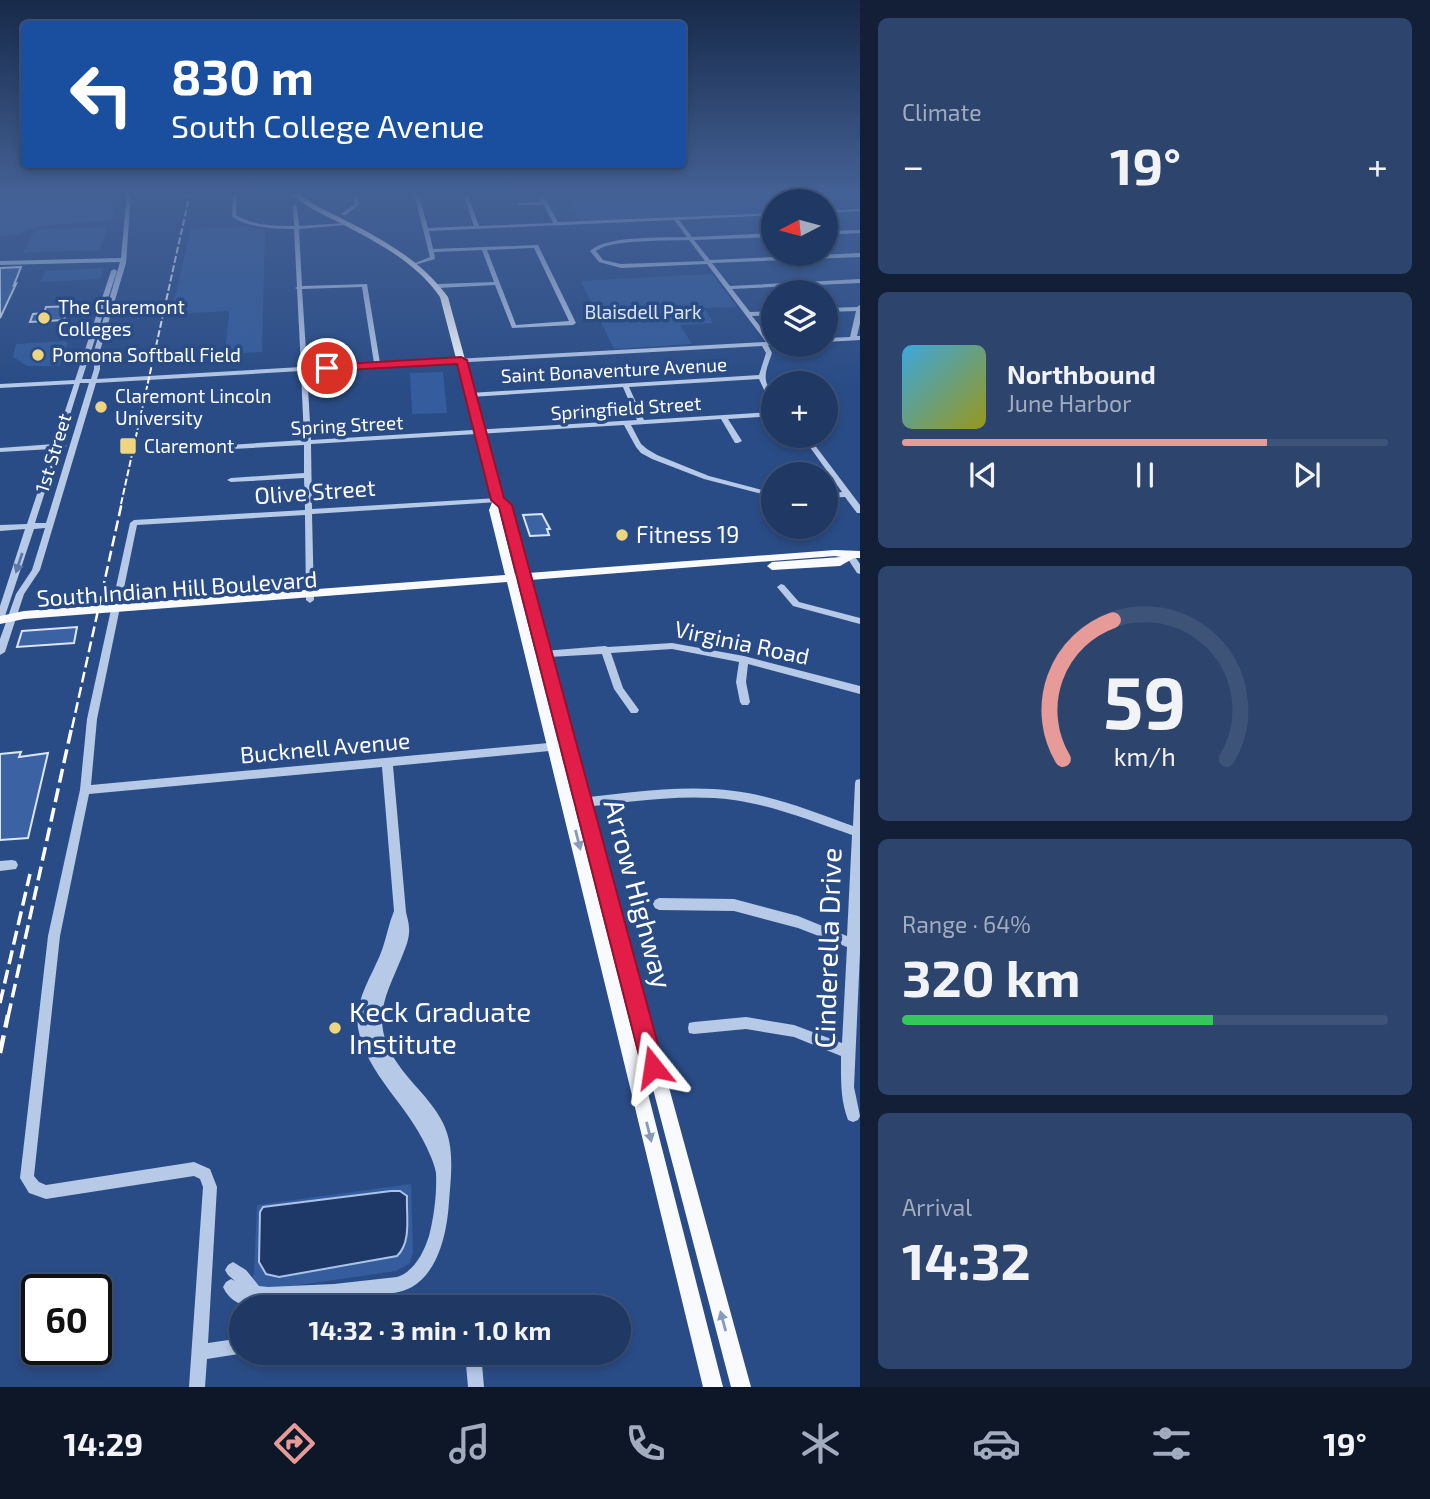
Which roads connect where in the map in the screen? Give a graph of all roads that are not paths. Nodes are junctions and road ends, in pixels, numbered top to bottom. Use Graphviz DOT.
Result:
graph roads {
  1 [pos="297,258"];
  2 [pos="405,258"];
  3 [pos="431,258"];
  4 [pos="488,258"];
  5 [pos="542,258"];
  6 [pos="597,258"];
  7 [pos="705,258"];
  8 [pos="800,258"];
  9 [pos="121,260"];
  10 [pos="708,262"];
  11 [pos="0,263"];
  12 [pos="416,264"];
  13 [pos="859,281"];
  14 [pos="498,283"];
  15 [pos="438,286"];
  16 [pos="298,288"];
  17 [pos="728,288"];
  18 [pos="859,308"];
  19 [pos="838,309"];
  20 [pos="748,314"];
  21 [pos="761,314"];
  22 [pos="761,332"];
  23 [pos="855,339"];
  24 [pos="761,343"];
  25 [pos="859,348"];
  26 [pos="768,357"];
  27 [pos="461,360"];
  28 [pos="377,365"];
  29 [pos="303,370"];
  30 [pos="760,377"];
  31 [pos="761,380"];
  32 [pos="93,381"];
  33 [pos="78,382"];
  34 [pos="625,385"];
  35 [pos="0,386"];
  36 [pos="470,394"];
  37 [pos="761,415"];
  38 [pos="723,417"];
  39 [pos="642,423"];
  40 [pos="627,424"];
  41 [pos="481,433"];
  42 [pos="738,442"];
  43 [pos="307,444"];
  44 [pos="74,446"];
  45 [pos="57,447"];
  46 [pos="214,448"];
  47 [pos="814,448"];
  48 [pos="0,450"];
  49 [pos="308,475"];
  50 [pos="231,480"];
  51 [pos="761,492"];
  52 [pos="847,494"];
  53 [pos="838,495"];
  54 [pos="498,500"];
  55 [pos="859,511"];
  56 [pos="308,512"];
  57 [pos="49,525"];
  58 [pos="31,526"];
  59 [pos="0,528"];
  60 [pos="855,556"];
  61 [pos="859,571"];
  62 [pos="518,581"];
  63 [pos="781,587"];
  64 [pos="310,597"];
  65 [pos="114,612"];
  66 [pos="4,619"];
  67 [pos="859,621"];
  68 [pos="606,649"];
  69 [pos="0,652"];
  70 [pos="538,654"];
  71 [pos="744,659"];
  72 [pos="859,690"];
  73 [pos="745,702"];
  74 [pos="634,710"];
  75 [pos="562,745"];
  76 [pos="387,761"];
  77 [pos="859,783"];
  78 [pos="85,790"];
  79 [pos="577,804"];
  80 [pos="858,832"];
  81 [pos="659,904"];
  82 [pos="856,945"];
  83 [pos="694,1028"];
  84 [pos="848,1052"];
  85 [pos="853,1115"];
  86 [pos="233,1270"];
  87 [pos="231,1287"];
  88 [pos="240,1295"];
  89 [pos="265,1295"];
  90 [pos="297,1295"];
  91 [pos="229,1348"];
  92 [pos="199,1352"];
  93 [pos="474,1365"];
  94 [pos="197,1387"];
  95 [pos="476,1387"];
  96 [pos="713,1387"];
  97 [pos="741,1387"];
  1 -- 16 [label="street"];
  2 -- 12 [label="main road"];
  3 -- 12 [label="street"];
  4 -- 14 [label="street"];
  5 -- 14 [label="street"];
  6 -- 10 [label="street"];
  7 -- 10 [label="street"];
  8 -- 10 [label="street"];
  9 -- 11 [label="street"];
  9 -- 32 [label="street, 1st Street"];
  9 -- 33 [label="street, 1st Street"];
  10 -- 17 [label="street"];
  12 -- 15 [label="main road"];
  13 -- 17 [label="street"];
  14 -- 15 [label="street"];
  15 -- 27 [label="main road, Arrow Highway"];
  16 -- 28 [label="street"];
  16 -- 29 [label="street"];
  17 -- 20 [label="street"];
  18 -- 19 [label="street"];
  18 -- 23 [label="street"];
  20 -- 21 [label="street"];
  20 -- 22 [label="street"];
  23 -- 25 [label="street"];
  24 -- 27 [label="street"];
  26 -- 30 [label="street"];
  27 -- 28 [label="street"];
  27 -- 36 [label="main road, Arrow Highway"];
  28 -- 29 [label="street"];
  29 -- 32 [label="street"];
  29 -- 43 [label="street"];
  30 -- 31 [label="street"];
  30 -- 34 [label="street, Saint Bonaventure Avenue"];
  32 -- 33 [label="street"];
  32 -- 44 [label="street, 1st Street"];
  33 -- 35 [label="street"];
  33 -- 45 [label="street, 1st Street"];
  34 -- 36 [label="street, Saint Bonaventure Avenue"];
  34 -- 39 [label="street"];
  36 -- 41 [label="main road, Arrow Highway"];
  37 -- 38 [label="street, Springfield Street"];
  38 -- 39 [label="street, Springfield Street"];
  38 -- 42 [label="street"];
  39 -- 40 [label="street, Springfield Street"];
  40 -- 41 [label="street, Springfield Street"];
  40 -- 51 [label="street"];
  41 -- 43 [label="street, Spring Street"];
  41 -- 54 [label="main road, Arrow Highway"];
  43 -- 46 [label="street, Spring Street"];
  43 -- 49 [label="street"];
  44 -- 45 [label="street"];
  44 -- 57 [label="street, 1st Street"];
  45 -- 48 [label="street"];
  45 -- 58 [label="street, 1st Street"];
  47 -- 52 [label="street"];
  49 -- 50 [label="street"];
  49 -- 56 [label="street"];
  52 -- 53 [label="street"];
  52 -- 55 [label="street"];
  54 -- 56 [label="street, Olive Street"];
  54 -- 62 [label="main road, Arrow Highway"];
  56 -- 64 [label="street"];
  56 -- 65 [label="street, Olive Street"];
  57 -- 58 [label="street"];
  57 -- 66 [label="street, 1st Street"];
  58 -- 59 [label="street"];
  58 -- 66 [label="street, 1st Street, one-way"];
  60 -- 61 [label="street"];
  60 -- 62 [label="main road, South Indian Hill Boulevard"];
  62 -- 64 [label="main road, South Indian Hill Boulevard"];
  62 -- 70 [label="main road, Arrow Highway"];
  63 -- 67 [label="street"];
  64 -- 65 [label="main road, South Indian Hill Boulevard"];
  65 -- 66 [label="main road, South Indian Hill Boulevard"];
  65 -- 78 [label="street"];
  66 -- 69 [label="street, 1st Street"];
  68 -- 70 [label="street, Virginia Road"];
  68 -- 71 [label="street, Virginia Road"];
  68 -- 74 [label="street"];
  70 -- 75 [label="main road, Arrow Highway"];
  71 -- 72 [label="street, Virginia Road"];
  71 -- 73 [label="street"];
  75 -- 76 [label="street, Bucknell Avenue"];
  75 -- 79 [label="main road, Arrow Highway"];
  76 -- 78 [label="street, Bucknell Avenue"];
  76 -- 90 [label="street"];
  77 -- 80 [label="street, Cinderella Drive"];
  78 -- 92 [label="street"];
  79 -- 80 [label="street"];
  79 -- 96 [label="main road, Arrow Highway, one-way"];
  97 -- 79 [label="main road, Arrow Highway, one-way"];
  80 -- 82 [label="street, Cinderella Drive"];
  81 -- 82 [label="street"];
  82 -- 84 [label="street, Cinderella Drive"];
  83 -- 84 [label="street"];
  84 -- 85 [label="street, Cinderella Drive"];
  86 -- 89 [label="street"];
  87 -- 88 [label="street"];
  91 -- 92 [label="street"];
  92 -- 94 [label="street"];
  93 -- 95 [label="street"];
}
